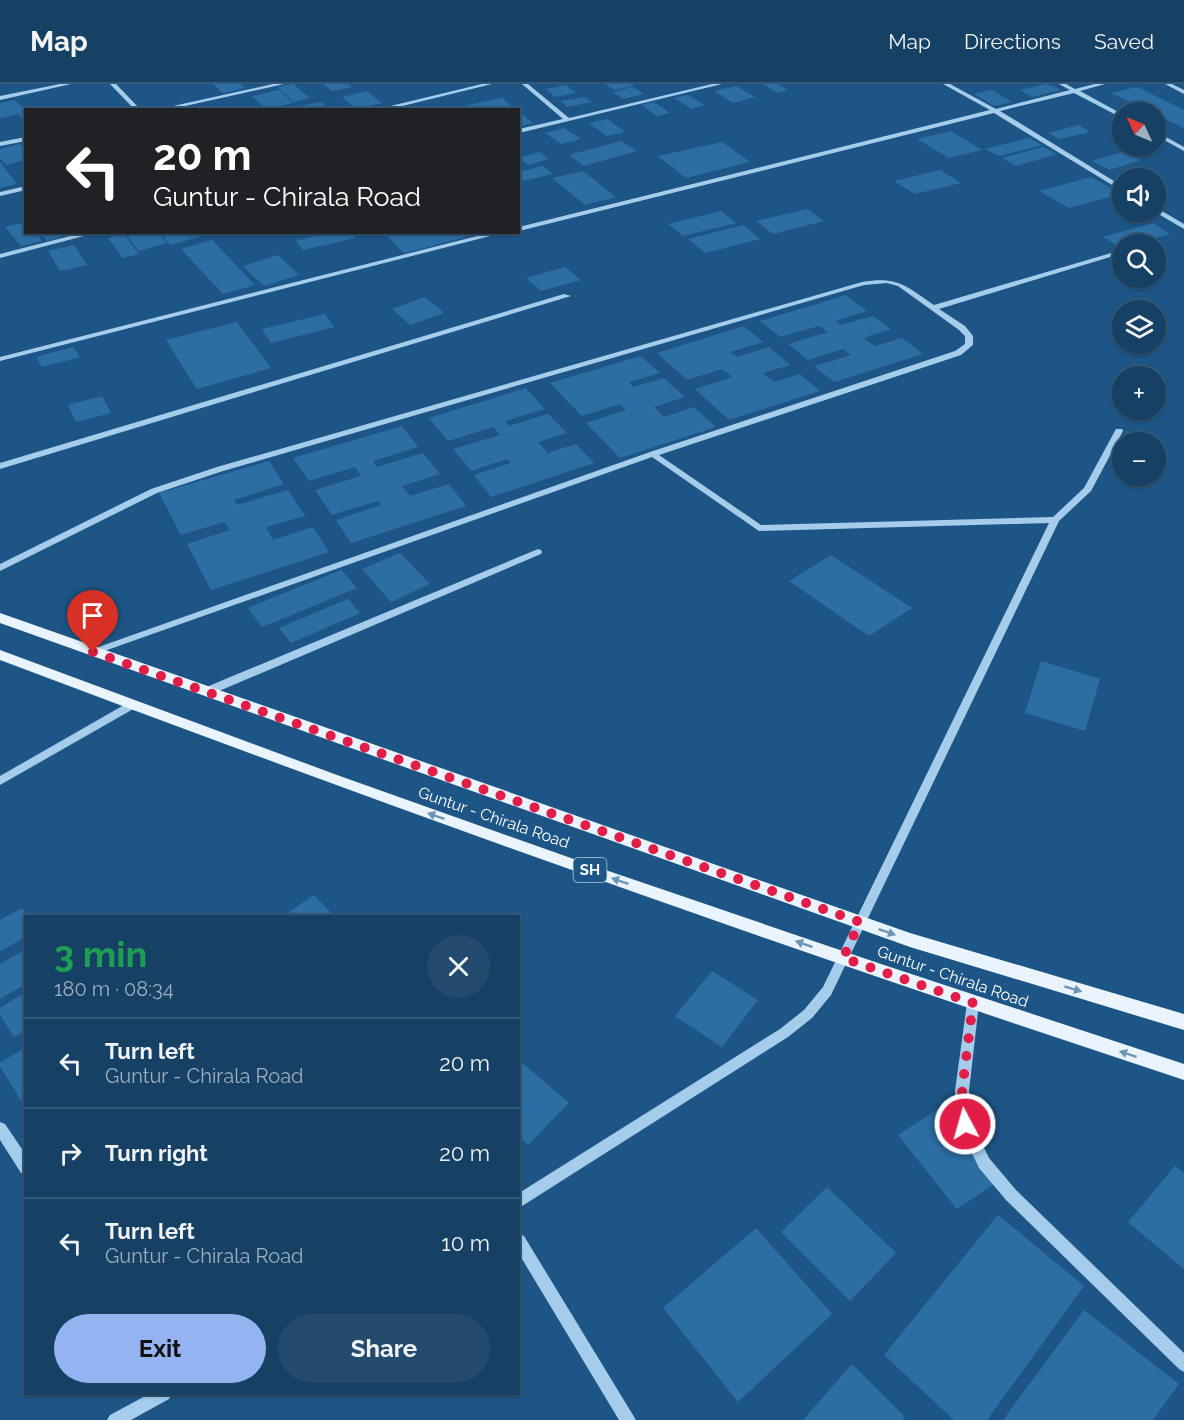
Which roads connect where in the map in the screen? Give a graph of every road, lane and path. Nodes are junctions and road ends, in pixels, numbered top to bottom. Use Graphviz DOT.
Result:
graph roads {
  1 [pos="68,84"];
  2 [pos="113,84"];
  3 [pos="281,84"];
  4 [pos="489,84"];
  5 [pos="525,84"];
  6 [pos="719,84"];
  7 [pos="946,84"];
  8 [pos="1062,84"];
  9 [pos="1102,84"];
  10 [pos="1168,84"];
  11 [pos="1074,90"];
  12 [pos="1184,92"];
  13 [pos="0,98"];
  14 [pos="137,108"];
  15 [pos="167,108"];
  16 [pos="385,108"];
  17 [pos="994,110"];
  18 [pos="1112,111"];
  19 [pos="567,119"];
  20 [pos="520,131"];
  21 [pos="24,139"];
  22 [pos="1166,140"];
  23 [pos="0,144"];
  24 [pos="1184,149"];
  25 [pos="1112,183"];
  26 [pos="24,188"];
  27 [pos="0,194"];
  28 [pos="1166,216"];
  29 [pos="1184,227"];
  30 [pos="520,229"];
  31 [pos="88,234"];
  32 [pos="495,234"];
  33 [pos="0,255"];
  34 [pos="1112,255"];
  35 [pos="567,296"];
  36 [pos="933,308"];
  37 [pos="0,359"];
  38 [pos="1119,431"];
  39 [pos="653,454"];
  40 [pos="0,466"];
  41 [pos="1055,520"];
  42 [pos="538,552"];
  43 [pos="0,568"];
  44 [pos="0,618"];
  45 [pos="93,652"];
  46 [pos="0,655"];
  47 [pos="208,691"];
  48 [pos="131,705"];
  49 [pos="0,781"];
  50 [pos="860,922"];
  51 [pos="843,958"];
  52 [pos="973,1003"];
  53 [pos="1184,1022"];
  54 [pos="1184,1072"];
  55 [pos="0,1128"];
  56 [pos="24,1165"];
  57 [pos="520,1200"];
  58 [pos="520,1243"];
  59 [pos="1184,1364"];
  60 [pos="162,1395"];
  61 [pos="115,1420"];
  62 [pos="628,1420"];
  1 -- 13 [label="street"];
  2 -- 14 [label="street"];
  3 -- 15 [label="street"];
  4 -- 16 [label="street"];
  5 -- 19 [label="street"];
  6 -- 19 [label="street"];
  7 -- 17 [label="street"];
  8 -- 11 [label="street"];
  9 -- 11 [label="street"];
  10 -- 12 [label="street"];
  11 -- 17 [label="street"];
  11 -- 18 [label="street"];
  17 -- 25 [label="street"];
  17 -- 30 [label="street"];
  19 -- 20 [label="street"];
  21 -- 23 [label="street"];
  22 -- 24 [label="street"];
  26 -- 27 [label="street"];
  28 -- 29 [label="street"];
  31 -- 33 [label="street"];
  32 -- 37 [label="street"];
  34 -- 36 [label="street"];
  35 -- 40 [label="street"];
  36 -- 39 [label="street"];
  36 -- 43 [label="street"];
  38 -- 41 [label="street"];
  39 -- 41 [label="street"];
  39 -- 45 [label="street"];
  41 -- 50 [label="street"];
  42 -- 47 [label="street"];
  44 -- 45 [label="main road, Guntur - Chirala Road / SH"];
  45 -- 47 [label="main road, Guntur - Chirala Road / SH"];
  46 -- 48 [label="main road, Guntur - Chirala Road / SH"];
  47 -- 50 [label="main road, Guntur - Chirala Road / SH"];
  48 -- 49 [label="street"];
  51 -- 48 [label="main road, Guntur - Chirala Road / SH, one-way"];
  50 -- 51 [label="street"];
  50 -- 53 [label="main road, Guntur - Chirala Road / SH, one-way"];
  51 -- 52 [label="main road, Guntur - Chirala Road / SH"];
  51 -- 57 [label="street"];
  54 -- 52 [label="main road, Guntur - Chirala Road / SH, one-way"];
  52 -- 59 [label="street"];
  55 -- 56 [label="street"];
  58 -- 62 [label="street"];
  60 -- 61 [label="street"];
}
